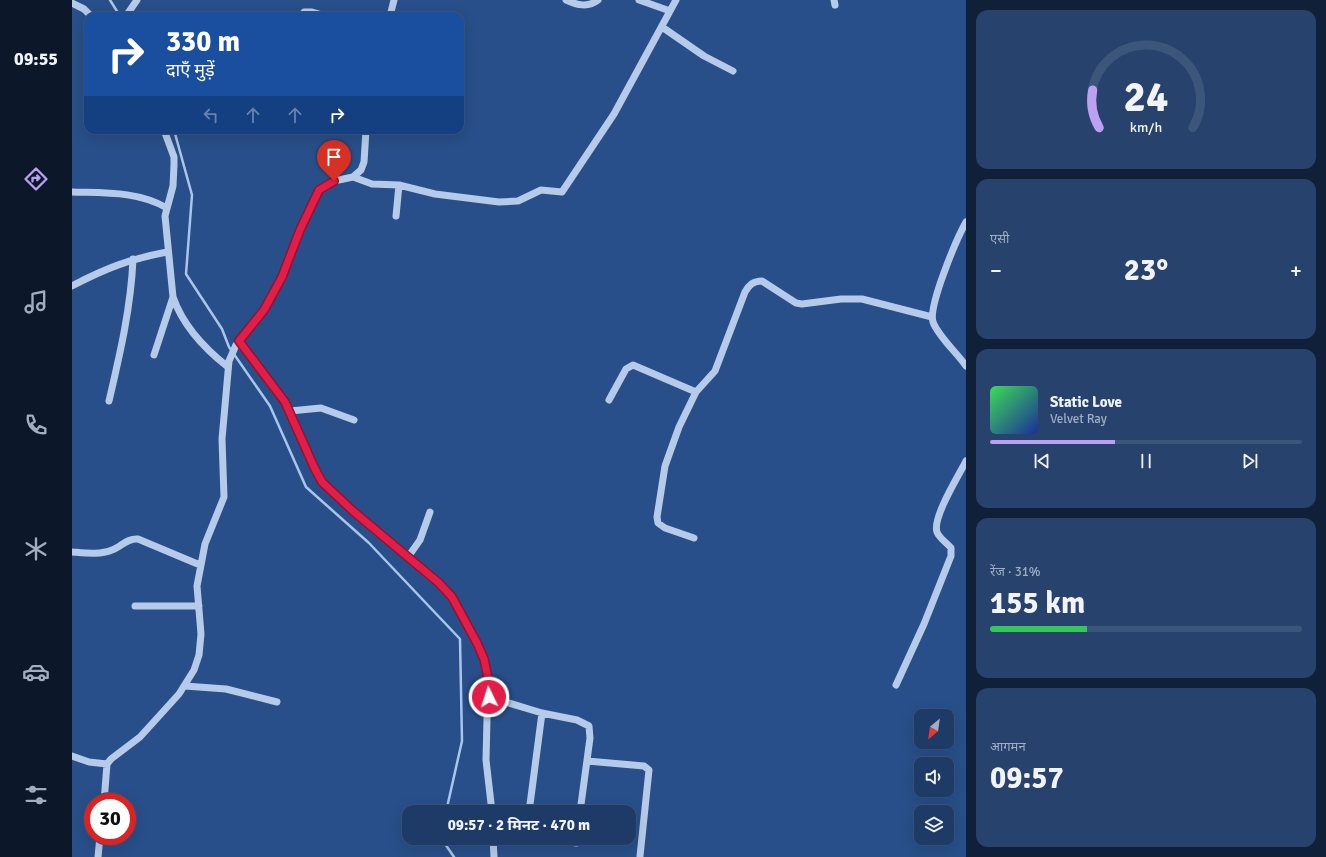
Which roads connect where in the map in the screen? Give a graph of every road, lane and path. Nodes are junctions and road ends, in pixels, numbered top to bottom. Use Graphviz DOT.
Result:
graph roads {
  1 [pos="137,0"];
  2 [pos="394,0"];
  3 [pos="566,0"];
  4 [pos="598,0"];
  5 [pos="639,0"];
  6 [pos="676,0"];
  7 [pos="72,3"];
  8 [pos="670,11"];
  9 [pos="87,12"];
  10 [pos="129,12"];
  11 [pos="391,12"];
  12 [pos="662,27"];
  13 [pos="733,71"];
  14 [pos="165,134"];
  15 [pos="366,134"];
  16 [pos="353,177"];
  17 [pos="399,185"];
  18 [pos="72,192"];
  19 [pos="166,208"];
  20 [pos="396,216"];
  21 [pos="966,222"];
  22 [pos="167,252"];
  23 [pos="133,259"];
  24 [pos="72,286"];
  25 [pos="173,297"];
  26 [pos="932,317"];
  27 [pos="238,343"];
  28 [pos="154,354"];
  29 [pos="228,364"];
  30 [pos="966,366"];
  31 [pos="696,392"];
  32 [pos="609,400"];
  33 [pos="109,401"];
  34 [pos="290,411"];
  35 [pos="354,420"];
  36 [pos="966,461"];
  37 [pos="430,512"];
  38 [pos="694,538"];
  39 [pos="72,552"];
  40 [pos="408,557"];
  41 [pos="200,565"];
  42 [pos="134,606"];
  43 [pos="199,606"];
  44 [pos="896,685"];
  45 [pos="185,686"];
  46 [pos="489,697"];
  47 [pos="277,702"];
  48 [pos="542,713"];
  49 [pos="72,756"];
  50 [pos="587,761"];
  51 [pos="107,764"];
  52 [pos="105,793"];
  53 [pos="491,805"];
  54 [pos="530,805"];
  55 [pos="581,805"];
  56 [pos="99,845"];
  57 [pos="493,845"];
  58 [pos="640,856"];
  59 [pos="98,857"];
  60 [pos="494,857"];
  1 -- 10 [label="street"];
  2 -- 11 [label="street"];
  3 -- 4 [label="street"];
  5 -- 8 [label="street"];
  6 -- 8 [label="street"];
  7 -- 9 [label="street"];
  8 -- 12 [label="street"];
  12 -- 13 [label="street"];
  12 -- 17 [label="street"];
  14 -- 19 [label="street"];
  15 -- 16 [label="street"];
  16 -- 17 [label="street"];
  16 -- 27 [label="street"];
  17 -- 20 [label="street"];
  18 -- 19 [label="street"];
  19 -- 22 [label="street"];
  21 -- 26 [label="street"];
  22 -- 23 [label="street"];
  22 -- 25 [label="street"];
  23 -- 24 [label="street"];
  23 -- 33 [label="street"];
  25 -- 28 [label="street"];
  25 -- 29 [label="street"];
  26 -- 30 [label="street"];
  26 -- 31 [label="street"];
  27 -- 29 [label="street"];
  27 -- 34 [label="street"];
  29 -- 41 [label="street"];
  31 -- 32 [label="street"];
  31 -- 38 [label="street"];
  34 -- 35 [label="street"];
  34 -- 40 [label="street"];
  36 -- 44 [label="street"];
  37 -- 40 [label="street"];
  39 -- 41 [label="street"];
  40 -- 46 [label="street"];
  41 -- 43 [label="street"];
  42 -- 43 [label="street"];
  43 -- 45 [label="street"];
  45 -- 47 [label="street"];
  45 -- 51 [label="street"];
  46 -- 48 [label="street"];
  46 -- 53 [label="street"];
  48 -- 50 [label="street"];
  48 -- 54 [label="street"];
  49 -- 51 [label="street"];
  50 -- 55 [label="street"];
  50 -- 58 [label="street"];
  51 -- 52 [label="street"];
  56 -- 59 [label="street"];
  57 -- 60 [label="street"];
}
